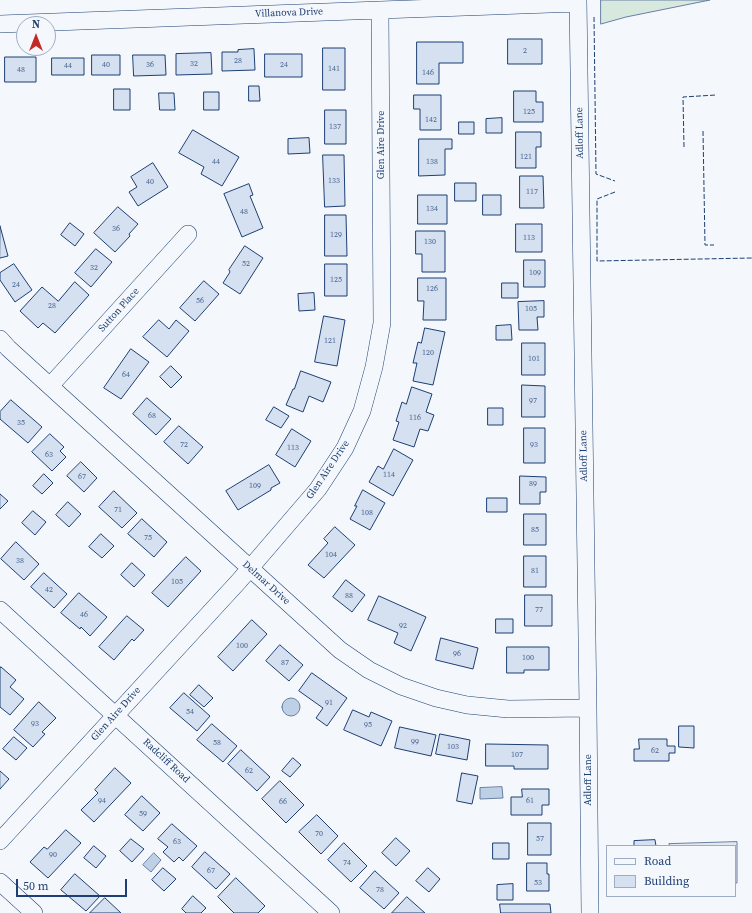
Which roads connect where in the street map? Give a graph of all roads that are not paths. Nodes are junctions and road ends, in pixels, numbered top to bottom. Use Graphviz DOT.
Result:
graph roads {
  1 [pos="578,2"];
  2 [pos="380,10"];
  3 [pos="0,24"];
  4 [pos="188,234"];
  5 [pos="0,339"];
  6 [pos="50,386"];
  7 [pos="250,568"];
  8 [pos="0,610"];
  9 [pos="588,708"];
  10 [pos="115,714"];
  11 [pos="0,841"];
  12 [pos="0,882"];
  13 [pos="34,913"];
  14 [pos="331,913"];
  15 [pos="590,913"];
  1 -- 2 [label="street, Villanova Drive"];
  1 -- 9 [label="street, Adloff Lane"];
  2 -- 3 [label="street, Villanova Drive"];
  2 -- 7 [label="street, Glen Aire Drive"];
  4 -- 6 [label="street, Sutton Place"];
  5 -- 6 [label="street, Delmar Drive"];
  6 -- 7 [label="street, Delmar Drive"];
  7 -- 9 [label="street, Delmar Drive"];
  7 -- 10 [label="street, Glen Aire Drive"];
  8 -- 10 [label="street, Radcliff Road"];
  9 -- 15 [label="street, Adloff Lane"];
  10 -- 11 [label="street, Glen Aire Drive"];
  10 -- 14 [label="street, Radcliff Road"];
  12 -- 13 [label="street"];
}
